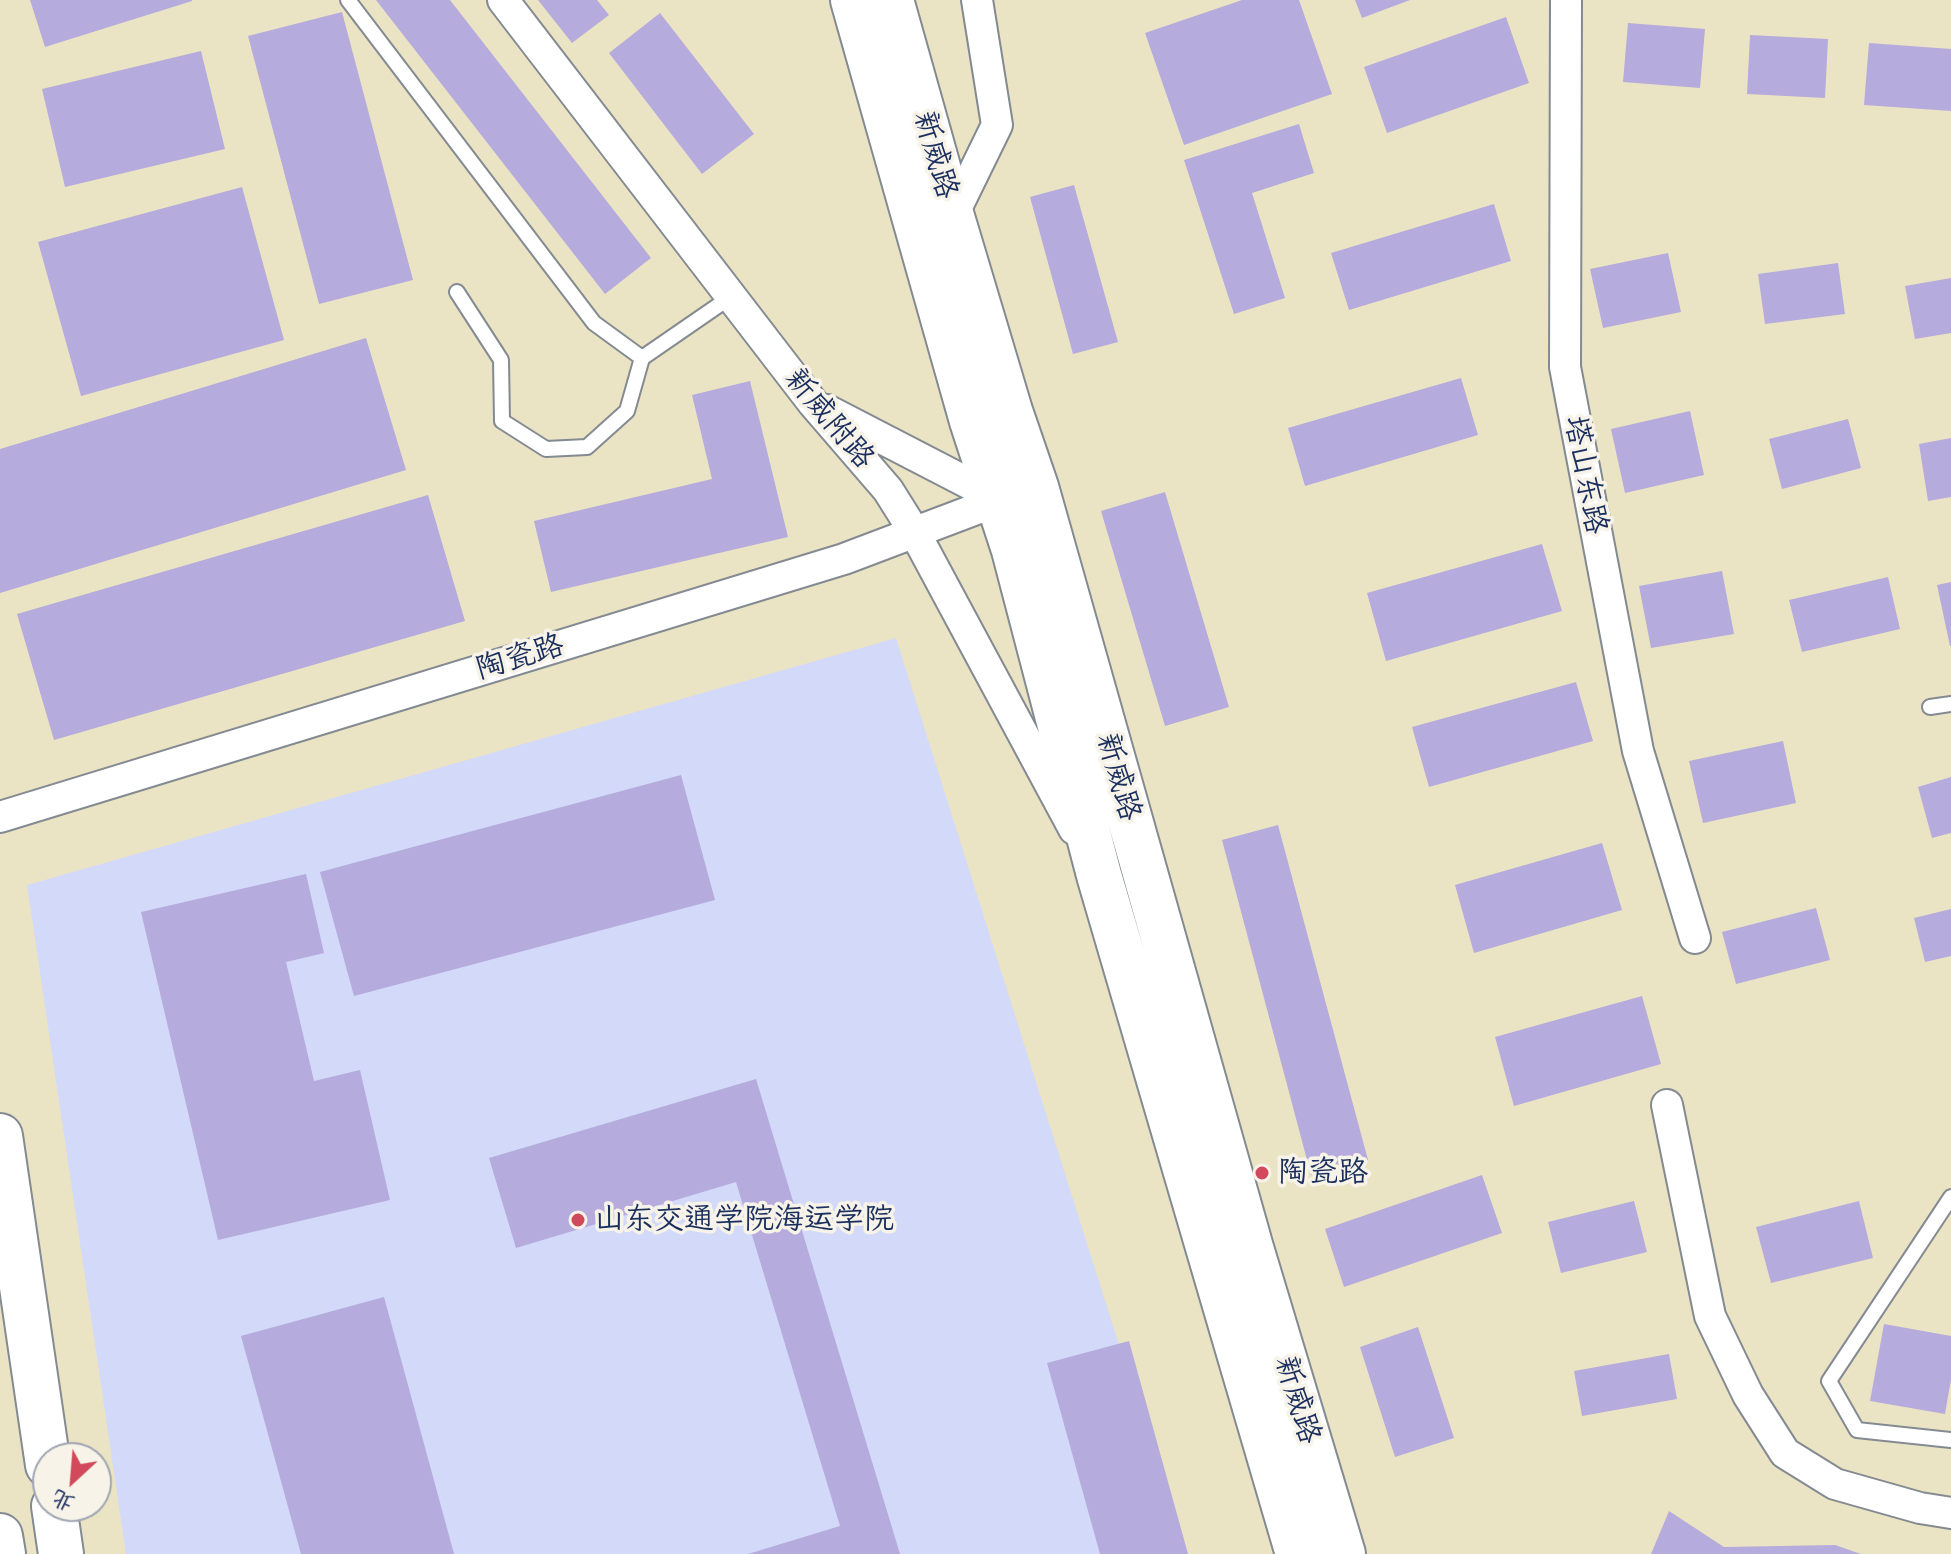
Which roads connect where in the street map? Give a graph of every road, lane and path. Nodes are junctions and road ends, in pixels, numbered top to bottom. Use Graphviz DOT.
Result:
graph roads {
  1 [pos="348,0"];
  2 [pos="503,0"];
  3 [pos="853,0"];
  4 [pos="891,0"];
  5 [pos="977,0"];
  6 [pos="1566,0"];
  7 [pos="952,217"];
  8 [pos="457,292"];
  9 [pos="732,296"];
  10 [pos="642,358"];
  11 [pos="813,403"];
  12 [pos="1018,493"];
  13 [pos="915,533"];
  14 [pos="1951,704"];
  15 [pos="1930,707"];
  16 [pos="0,817"];
  17 [pos="1099,875"];
  18 [pos="1695,938"];
  19 [pos="1667,1105"];
  20 [pos="0,1136"];
  21 [pos="1951,1197"];
  22 [pos="1951,1440"];
  23 [pos="45,1442"];
  24 [pos="1951,1513"];
  25 [pos="56,1522"];
  26 [pos="0,1536"];
  27 [pos="3,1554"];
  28 [pos="61,1554"];
  29 [pos="1298,1554"];
  30 [pos="1343,1554"];
  1 -- 10 [label="lane"];
  2 -- 9 [label="street, 新威附路"];
  3 -- 12 [label="main road, 新威路"];
  4 -- 7 [label="main road, 新威路"];
  5 -- 7 [label="street"];
  6 -- 18 [label="street, 塔山东路"];
  7 -- 12 [label="main road, 新威路"];
  8 -- 10 [label="lane"];
  9 -- 10 [label="lane"];
  9 -- 11 [label="street, 新威附路"];
  11 -- 12 [label="street"];
  11 -- 13 [label="street, 新威附路"];
  12 -- 13 [label="street, 陶瓷路"];
  12 -- 17 [label="main road, 新威路"];
  12 -- 30 [label="main road, 新威路"];
  13 -- 16 [label="street, 陶瓷路"];
  13 -- 17 [label="street, 新威附路"];
  14 -- 15 [label="lane"];
  17 -- 29 [label="main road, 新威路"];
  19 -- 24 [label="street"];
  20 -- 23 [label="main road"];
  21 -- 22 [label="lane"];
  25 -- 28 [label="main road"];
  26 -- 27 [label="main road"];
}
